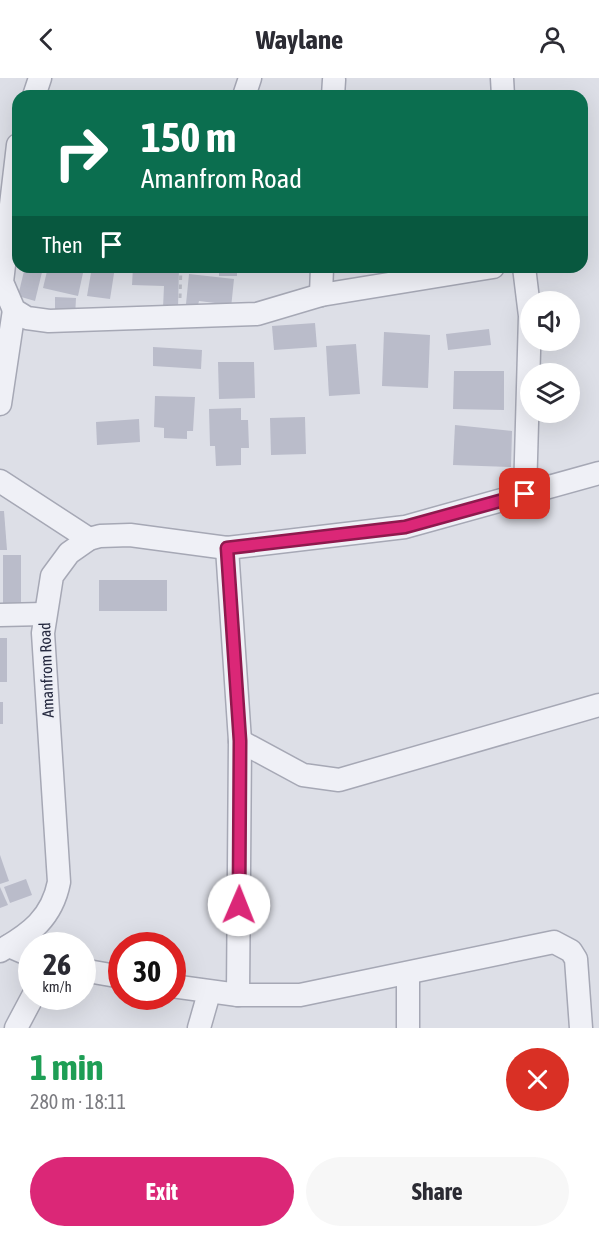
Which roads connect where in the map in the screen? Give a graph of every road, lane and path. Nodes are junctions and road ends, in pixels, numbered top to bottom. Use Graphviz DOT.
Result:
graph roads {
  1 [pos="12,161"];
  2 [pos="181,273"];
  3 [pos="322,273"];
  4 [pos="456,273"];
  5 [pos="525,273"];
  6 [pos="1,282"];
  7 [pos="321,295"];
  8 [pos="14,309"];
  9 [pos="183,318"];
  10 [pos="0,404"];
  11 [pos="599,473"];
  12 [pos="0,481"];
  13 [pos="525,494"];
  14 [pos="89,539"];
  15 [pos="227,548"];
  16 [pos="44,614"];
  17 [pos="0,615"];
  18 [pos="599,705"];
  19 [pos="240,741"];
  20 [pos="5,948"];
  21 [pos="408,975"];
  22 [pos="186,989"];
  23 [pos="209,993"];
  24 [pos="237,995"];
  25 [pos="26,1010"];
  26 [pos="16,1028"];
  27 [pos="199,1028"];
  28 [pos="408,1028"];
  29 [pos="581,1028"];
  1 -- 6 [label="street"];
  2 -- 9 [label="path"];
  3 -- 7 [label="street"];
  4 -- 7 [label="street"];
  5 -- 13 [label="street"];
  6 -- 8 [label="street"];
  7 -- 9 [label="street"];
  8 -- 9 [label="street"];
  8 -- 10 [label="street"];
  11 -- 13 [label="street"];
  12 -- 14 [label="street"];
  13 -- 15 [label="street"];
  14 -- 15 [label="street"];
  14 -- 16 [label="street, Amanfrom Road"];
  15 -- 19 [label="street"];
  16 -- 17 [label="street"];
  16 -- 20 [label="street, Amanfrom Road"];
  18 -- 19 [label="street"];
  19 -- 24 [label="street"];
  21 -- 24 [label="street"];
  21 -- 28 [label="street"];
  21 -- 29 [label="street"];
  22 -- 23 [label="street"];
  23 -- 24 [label="street"];
  23 -- 27 [label="street"];
  25 -- 26 [label="street"];
}
